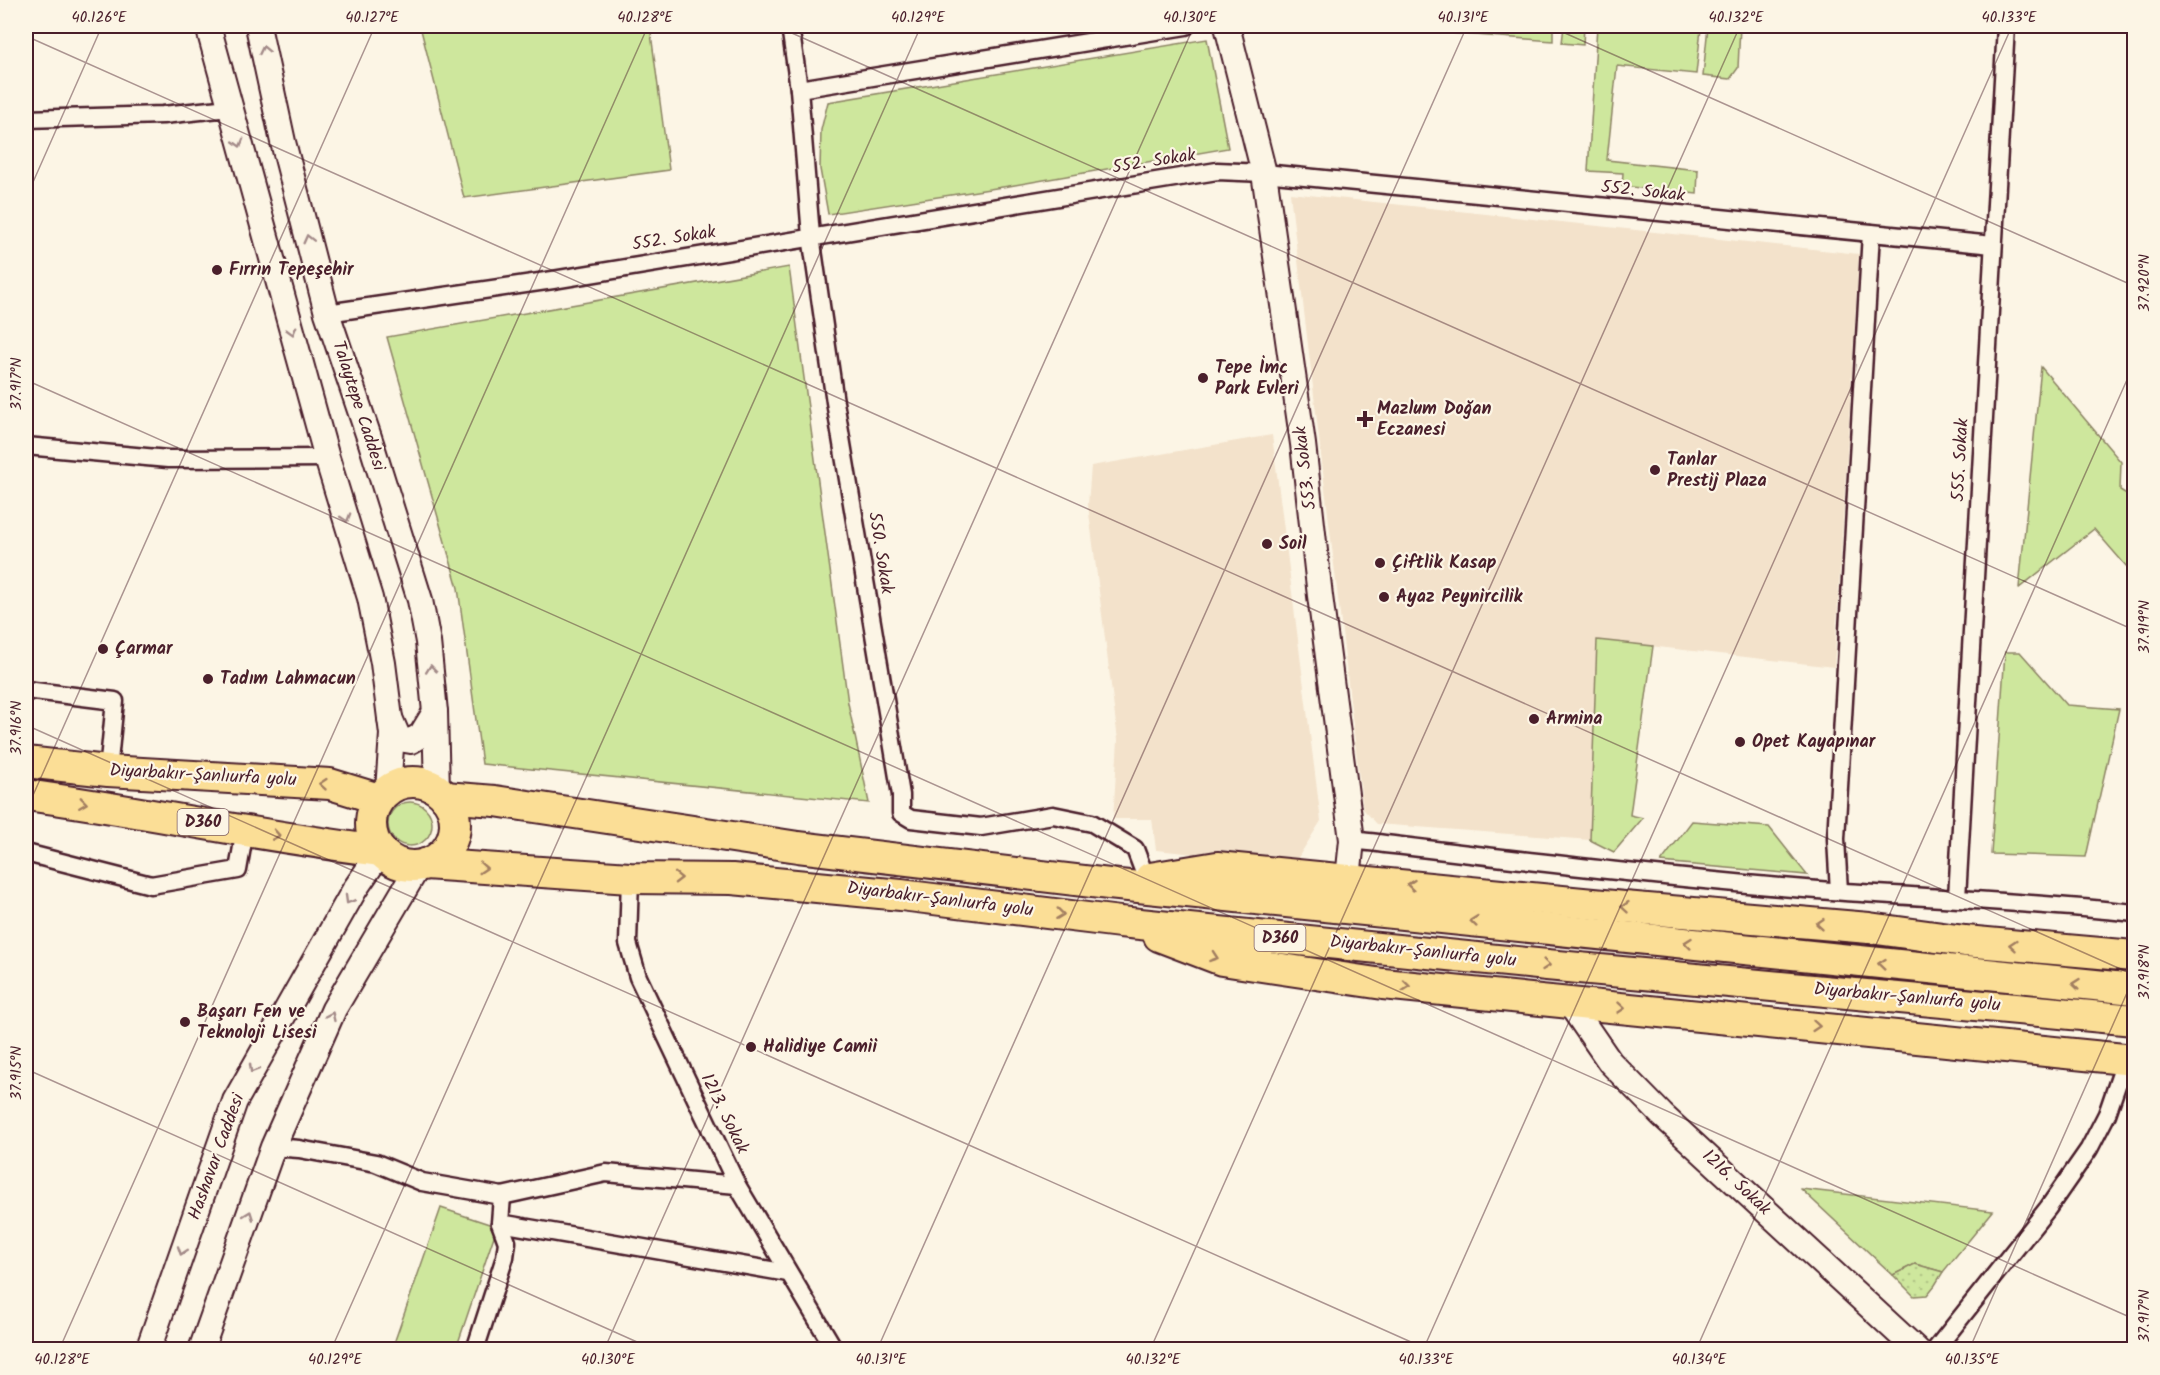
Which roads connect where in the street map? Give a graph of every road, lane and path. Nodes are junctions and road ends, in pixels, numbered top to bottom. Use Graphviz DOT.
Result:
graph roads {
  1 [pos="208,26"];
  2 [pos="258,26"];
  3 [pos="790,26"];
  4 [pos="1186,26"];
  5 [pos="1227,26"];
  6 [pos="2006,26"];
  7 [pos="799,89"];
  8 [pos="229,108"];
  9 [pos="26,119"];
  10 [pos="1264,173"];
  11 [pos="1871,233"];
  12 [pos="811,236"];
  13 [pos="1994,245"];
  14 [pos="327,313"];
  15 [pos="26,446"];
  16 [pos="327,458"];
  17 [pos="26,690"];
  18 [pos="435,712"];
  19 [pos="390,718"];
  20 [pos="26,762"];
  21 [pos="108,771"];
  22 [pos="441,793"];
  23 [pos="384,794"];
  24 [pos="26,795"];
  25 [pos="245,830"];
  26 [pos="1352,840"];
  27 [pos="381,850"];
  28 [pos="26,853"];
  29 [pos="422,864"];
  30 [pos="630,878"];
  31 [pos="1146,878"];
  32 [pos="1348,879"];
  33 [pos="1109,884"];
  34 [pos="1839,891"];
  35 [pos="1958,898"];
  36 [pos="2134,913"];
  37 [pos="1120,922"];
  38 [pos="2134,956"];
  39 [pos="2134,989"];
  40 [pos="1570,1004"];
  41 [pos="2134,1020"];
  42 [pos="2130,1059"];
  43 [pos="273,1147"];
  44 [pos="737,1185"];
  45 [pos="502,1196"];
  46 [pos="500,1223"];
  47 [pos="788,1273"];
  48 [pos="148,1350"];
  49 [pos="201,1350"];
  50 [pos="475,1350"];
  51 [pos="835,1350"];
  52 [pos="1917,1350"];
  53 [pos="1935,1350"];
  1 -- 8 [label="main road"];
  14 -- 2 [label="main road, Talaytepe Caddesi, one-way"];
  3 -- 7 [label="street, 550. Sokak"];
  4 -- 7 [label="street"];
  5 -- 10 [label="main road, 553. Sokak"];
  6 -- 13 [label="street, 555. Sokak"];
  7 -- 12 [label="street, 550. Sokak"];
  8 -- 9 [label="street"];
  8 -- 16 [label="main road, one-way"];
  10 -- 11 [label="street, 552. Sokak"];
  10 -- 12 [label="street, 552. Sokak"];
  10 -- 26 [label="main road, 553. Sokak"];
  11 -- 13 [label="street, 552. Sokak"];
  11 -- 34 [label="street"];
  12 -- 14 [label="street, 552. Sokak"];
  12 -- 31 [label="street, 550. Sokak"];
  13 -- 35 [label="street, 555. Sokak"];
  18 -- 14 [label="main road, Talaytepe Caddesi, one-way"];
  15 -- 16 [label="street"];
  16 -- 19 [label="main road, one-way"];
  17 -- 21 [label="street"];
  18 -- 19 [label="main road"];
  18 -- 22 [label="main road, Talaytepe Caddesi"];
  19 -- 23 [label="main road"];
  20 -- 21 [label="highway, Diyarbakır-Şanlıurfa yolu"];
  23 -- 21 [label="highway, Diyarbakır-Şanlıurfa yolu, one-way"];
  22 -- 23 [label="highway"];
  22 -- 29 [label="highway"];
  22 -- 33 [label="highway, Diyarbakır-Şanlıurfa yolu / D360"];
  23 -- 27 [label="highway"];
  24 -- 25 [label="highway, Diyarbakır-Şanlıurfa yolu / D360, one-way"];
  25 -- 27 [label="highway, Diyarbakır-Şanlıurfa yolu / D360, one-way"];
  25 -- 28 [label="street"];
  26 -- 32 [label="main road, 553. Sokak"];
  26 -- 34 [label="street"];
  27 -- 29 [label="highway"];
  27 -- 48 [label="main road, Hashavar Caddesi, one-way"];
  29 -- 30 [label="highway, Diyarbakır-Şanlıurfa yolu / D360, one-way"];
  43 -- 29 [label="main road, one-way"];
  30 -- 37 [label="highway, Diyarbakır-Şanlıurfa yolu / D360, one-way"];
  30 -- 44 [label="street, 1213. Sokak"];
  31 -- 32 [label="highway"];
  31 -- 33 [label="highway"];
  38 -- 32 [label="highway, one-way"];
  39 -- 33 [label="highway, Diyarbakır-Şanlıurfa yolu / D360, one-way"];
  34 -- 35 [label="street"];
  35 -- 36 [label="street"];
  37 -- 40 [label="highway, one-way"];
  37 -- 41 [label="highway, Diyarbakır-Şanlıurfa yolu / D360, one-way"];
  40 -- 42 [label="highway, one-way"];
  40 -- 52 [label="main road, 1216. Sokak"];
  42 -- 53 [label="street"];
  43 -- 45 [label="street"];
  49 -- 43 [label="main road, one-way"];
  44 -- 45 [label="street"];
  44 -- 47 [label="street, 1213. Sokak"];
  45 -- 46 [label="street"];
  46 -- 47 [label="street"];
  46 -- 50 [label="street"];
  47 -- 51 [label="street, 1213. Sokak"];
}
